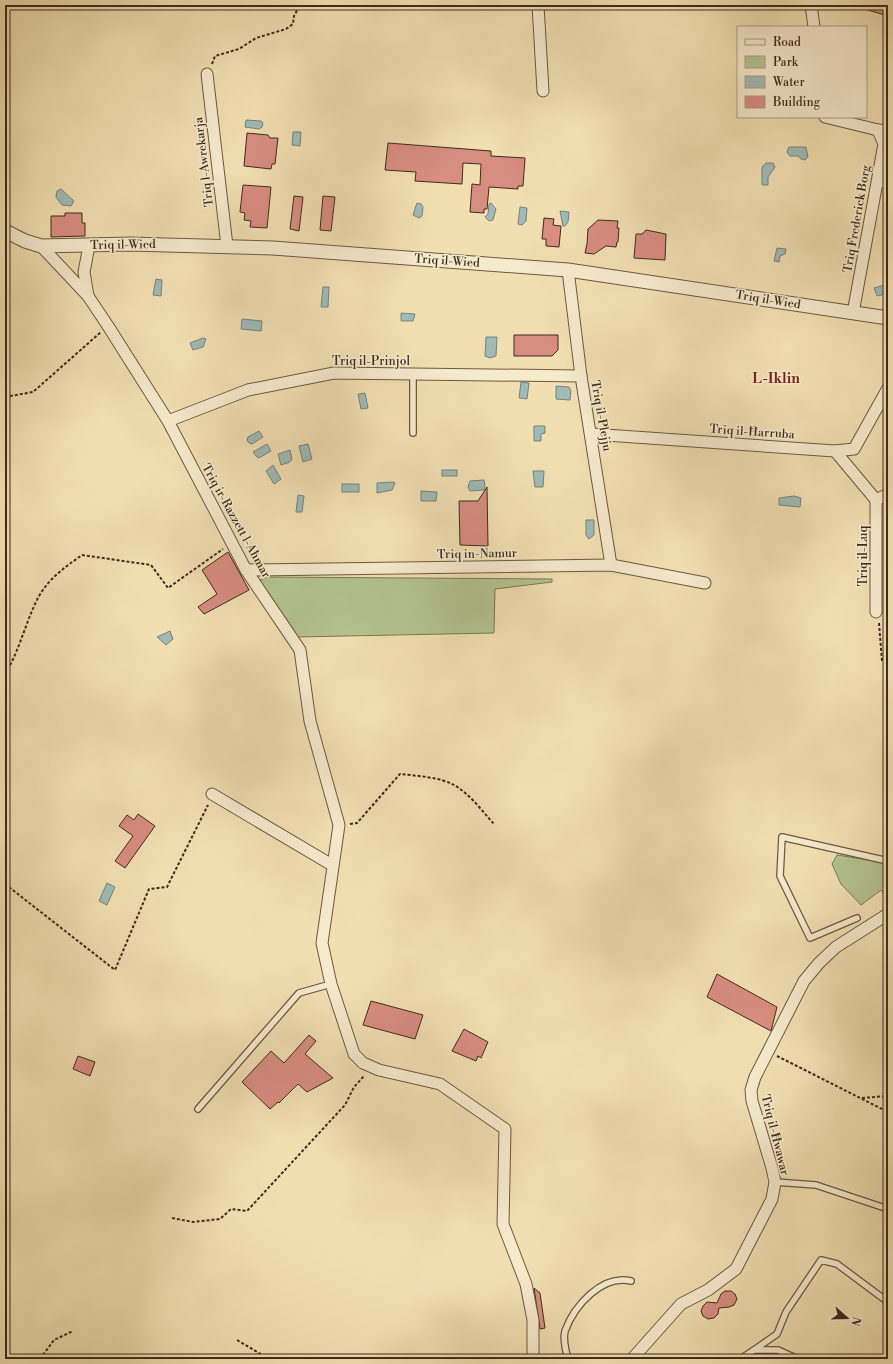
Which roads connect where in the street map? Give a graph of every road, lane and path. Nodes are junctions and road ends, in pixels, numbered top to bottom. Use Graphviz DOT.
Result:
graph roads {
  1 [pos="300,5"];
  2 [pos="538,5"];
  3 [pos="811,5"];
  4 [pos="814,26"];
  5 [pos="207,74"];
  6 [pos="543,91"];
  7 [pos="829,118"];
  8 [pos="883,130"];
  9 [pos="877,183"];
  10 [pos="888,186"];
  11 [pos="5,231"];
  12 [pos="41,246"];
  13 [pos="89,246"];
  14 [pos="227,246"];
  15 [pos="568,270"];
  16 [pos="88,296"];
  17 [pos="853,313"];
  18 [pos="888,318"];
  19 [pos="108,326"];
  20 [pos="413,374"];
  21 [pos="581,376"];
  22 [pos="888,388"];
  23 [pos="5,397"];
  24 [pos="168,421"];
  25 [pos="412,433"];
  26 [pos="591,434"];
  27 [pos="834,451"];
  28 [pos="888,494"];
  29 [pos="876,500"];
  30 [pos="232,543"];
  31 [pos="611,565"];
  32 [pos="246,570"];
  33 [pos="705,584"];
  34 [pos="876,612"];
  35 [pos="888,663"];
  36 [pos="5,674"];
  37 [pos="212,794"];
  38 [pos="494,824"];
  39 [pos="339,825"];
  40 [pos="888,861"];
  41 [pos="332,865"];
  42 [pos="5,884"];
  43 [pos="888,914"];
  44 [pos="857,918"];
  45 [pos="331,984"];
  46 [pos="769,1052"];
  47 [pos="375,1068"];
  48 [pos="888,1096"];
  49 [pos="861,1098"];
  50 [pos="198,1109"];
  51 [pos="888,1112"];
  52 [pos="774,1182"];
  53 [pos="888,1209"];
  54 [pos="172,1218"];
  55 [pos="631,1281"];
  56 [pos="888,1302"];
  57 [pos="73,1331"];
  58 [pos="237,1340"];
  59 [pos="754,1350"];
  60 [pos="40,1359"];
  61 [pos="269,1359"];
  62 [pos="532,1359"];
  63 [pos="568,1359"];
  64 [pos="632,1359"];
  65 [pos="740,1359"];
  66 [pos="798,1359"];
  1 -- 5 [label="path"];
  2 -- 6 [label="street"];
  3 -- 4 [label="street"];
  5 -- 14 [label="street, Triq l-Awrekarja"];
  7 -- 8 [label="street"];
  8 -- 9 [label="street, Triq Frederick Borg"];
  9 -- 10 [label="lane"];
  9 -- 17 [label="street, Triq Frederick Borg"];
  11 -- 12 [label="street, Triq il-Wied"];
  12 -- 13 [label="street, Triq il-Wied"];
  12 -- 16 [label="street, Triq ir-Razzett l-Aħmar"];
  13 -- 14 [label="street, Triq il-Wied"];
  13 -- 16 [label="street, Triq ir-Razzett l-Aħmar"];
  14 -- 15 [label="street, Triq il-Wied"];
  15 -- 17 [label="street, Triq il-Wied"];
  15 -- 21 [label="street, Triq il-Plejju"];
  16 -- 19 [label="street, Triq ir-Razzett l-Aħmar"];
  17 -- 18 [label="street, Triq il-Wied"];
  19 -- 23 [label="path"];
  19 -- 24 [label="street, Triq ir-Razzett l-Aħmar"];
  20 -- 21 [label="street, Triq il-Prinjol"];
  20 -- 24 [label="street, Triq il-Prinjol"];
  20 -- 25 [label="lane"];
  21 -- 26 [label="street, Triq il-Plejju"];
  22 -- 27 [label="street, Triq il-Ħarruba"];
  24 -- 30 [label="street, Triq ir-Razzett l-Aħmar"];
  26 -- 27 [label="street, Triq il-Ħarruba"];
  26 -- 31 [label="street, Triq il-Plejju"];
  27 -- 29 [label="street"];
  28 -- 29 [label="street"];
  29 -- 34 [label="street, Triq il-Luq"];
  30 -- 32 [label="street, Triq ir-Razzett l-Aħmar"];
  30 -- 36 [label="path"];
  31 -- 32 [label="street, Triq in-Namur"];
  31 -- 33 [label="street, Triq in-Namur"];
  32 -- 39 [label="street, Triq ir-Razzett l-Aħmar"];
  34 -- 35 [label="path"];
  37 -- 41 [label="street"];
  37 -- 42 [label="path"];
  38 -- 39 [label="path"];
  39 -- 41 [label="street, Triq ir-Razzett l-Aħmar"];
  40 -- 44 [label="lane"];
  41 -- 45 [label="street, Triq ir-Razzett l-Aħmar"];
  43 -- 46 [label="street, Triq il-Ħwawar"];
  45 -- 47 [label="street, Triq ir-Razzett l-Aħmar"];
  45 -- 50 [label="lane"];
  46 -- 49 [label="path"];
  46 -- 52 [label="street, Triq il-Ħwawar"];
  47 -- 54 [label="path"];
  47 -- 62 [label="street, Triq ir-Razzett l-Aħmar"];
  48 -- 49 [label="path"];
  49 -- 51 [label="path"];
  52 -- 53 [label="lane"];
  52 -- 64 [label="street, Triq il-Ħwawar"];
  55 -- 63 [label="lane"];
  56 -- 59 [label="lane"];
  57 -- 60 [label="path"];
  58 -- 61 [label="path"];
  59 -- 65 [label="lane"];
  59 -- 66 [label="lane"];
}
